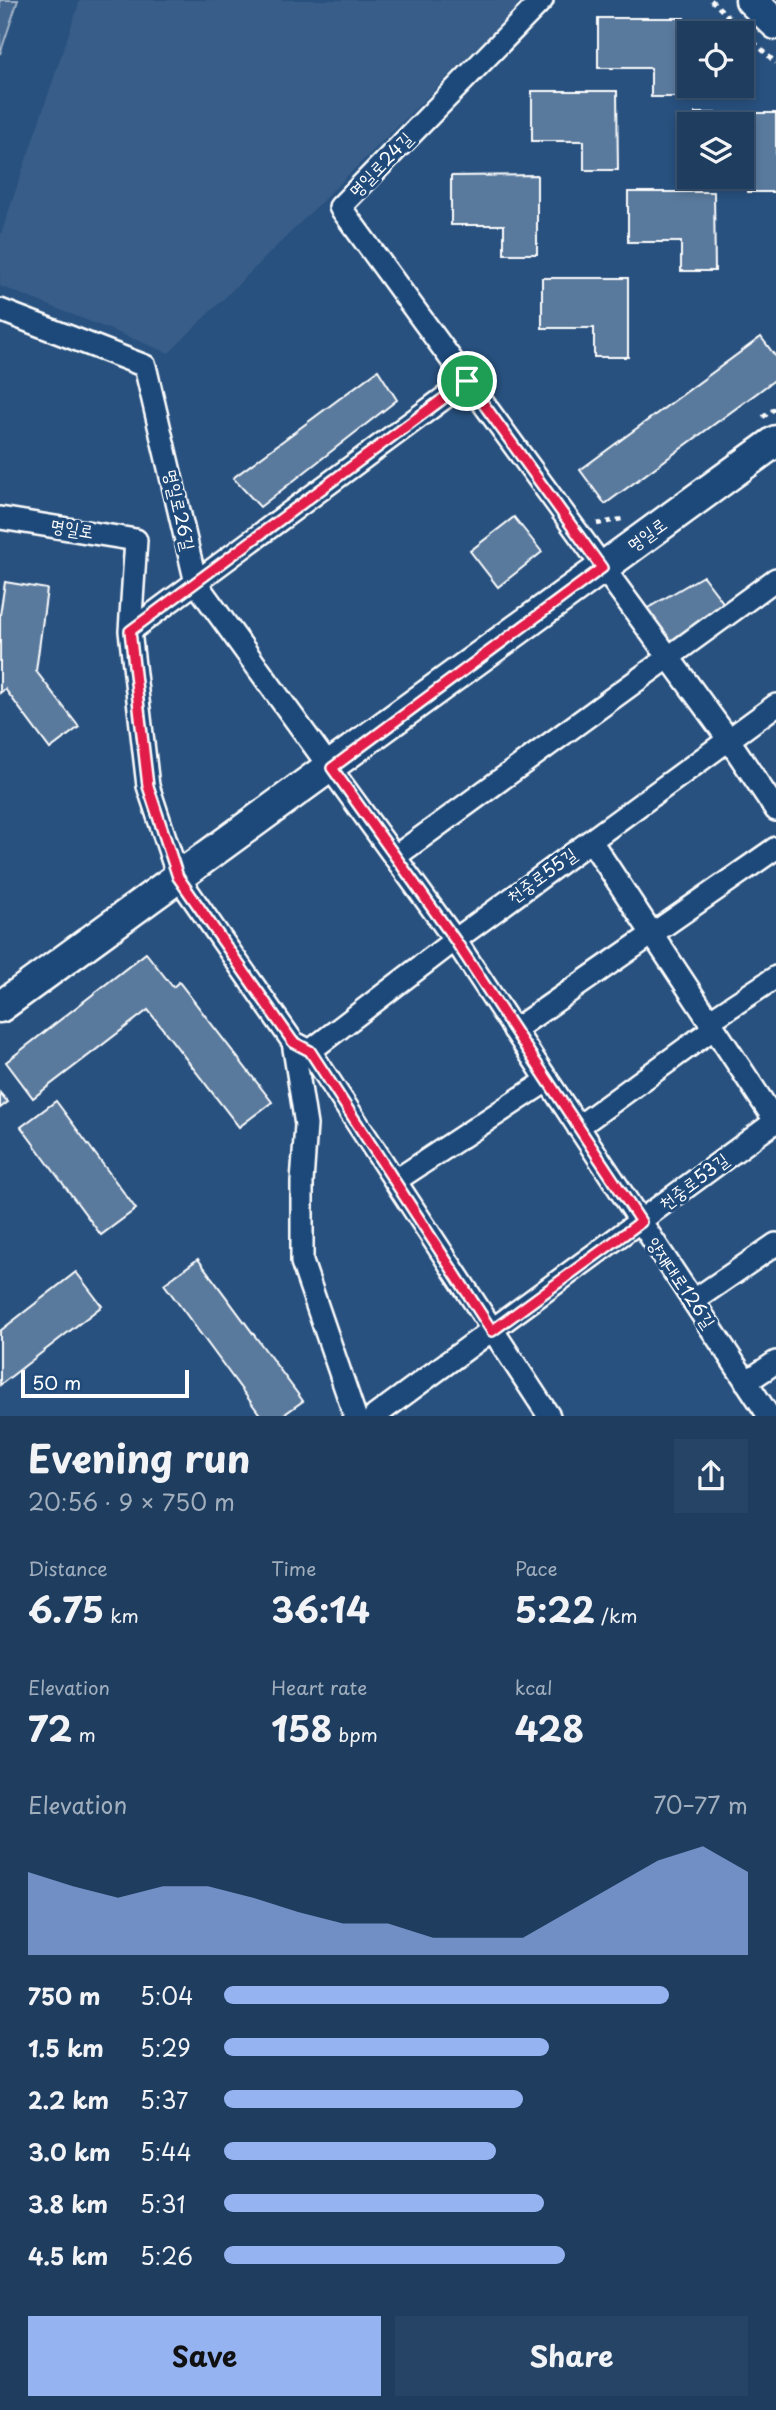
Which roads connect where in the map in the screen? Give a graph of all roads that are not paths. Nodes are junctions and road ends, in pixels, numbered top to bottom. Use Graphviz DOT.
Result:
graph roads {
  1 [pos="542,0"];
  2 [pos="751,0"];
  3 [pos="776,24"];
  4 [pos="0,310"];
  5 [pos="467,381"];
  6 [pos="765,432"];
  7 [pos="0,518"];
  8 [pos="602,568"];
  9 [pos="776,579"];
  10 [pos="196,583"];
  11 [pos="130,631"];
  12 [pos="668,657"];
  13 [pos="776,705"];
  14 [pos="729,740"];
  15 [pos="332,768"];
  16 [pos="776,810"];
  17 [pos="591,841"];
  18 [pos="776,848"];
  19 [pos="396,856"];
  20 [pos="178,877"];
  21 [pos="652,934"];
  22 [pos="455,940"];
  23 [pos="776,976"];
  24 [pos="0,1007"];
  25 [pos="712,1025"];
  26 [pos="514,1030"];
  27 [pos="302,1046"];
  28 [pos="548,1080"];
  29 [pos="776,1122"];
  30 [pos="578,1127"];
  31 [pos="395,1181"];
  32 [pos="641,1222"];
  33 [pos="776,1244"];
  34 [pos="693,1301"];
  35 [pos="492,1331"];
  36 [pos="776,1362"];
  37 [pos="746,1382"];
  38 [pos="355,1416"];
  39 [pos="375,1416"];
  40 [pos="549,1416"];
  41 [pos="769,1416"];
  1 -- 5 [label="street, 명일로24길"];
  2 -- 3 [label="street"];
  4 -- 10 [label="street, 명일로26길"];
  5 -- 8 [label="street, 명일로24길"];
  5 -- 10 [label="street"];
  6 -- 8 [label="street, 명일로"];
  7 -- 11 [label="street, 명일로"];
  8 -- 12 [label="street, 명일로24길"];
  8 -- 15 [label="street, 명일로"];
  9 -- 12 [label="street"];
  10 -- 11 [label="street"];
  10 -- 15 [label="street, 명일로26길"];
  11 -- 20 [label="street, 명일로"];
  12 -- 14 [label="street, 명일로24길"];
  12 -- 19 [label="street"];
  13 -- 14 [label="street, 천중로55길"];
  14 -- 16 [label="street, 명일로24길"];
  14 -- 17 [label="street, 천중로55길"];
  15 -- 19 [label="street, 양재대로126길"];
  15 -- 20 [label="street, 명일로"];
  17 -- 21 [label="street, 천중로53길"];
  17 -- 22 [label="street, 천중로55길"];
  18 -- 21 [label="street"];
  19 -- 22 [label="street, 양재대로126길"];
  20 -- 24 [label="street, 명일로"];
  20 -- 27 [label="street"];
  21 -- 25 [label="street, 천중로53길"];
  21 -- 26 [label="street"];
  22 -- 26 [label="street, 양재대로126길"];
  22 -- 27 [label="street, 천중로55길"];
  23 -- 25 [label="street"];
  25 -- 29 [label="street, 천중로53길"];
  25 -- 30 [label="street"];
  26 -- 28 [label="street, 양재대로126길"];
  27 -- 31 [label="street"];
  27 -- 38 [label="street"];
  28 -- 30 [label="street, 양재대로126길"];
  28 -- 31 [label="street"];
  29 -- 32 [label="street, 천중로53길"];
  30 -- 32 [label="street, 양재대로126길"];
  31 -- 35 [label="street"];
  32 -- 34 [label="street, 양재대로126길"];
  32 -- 35 [label="street, 천중로53길"];
  33 -- 34 [label="street"];
  34 -- 37 [label="street, 양재대로126길"];
  35 -- 39 [label="street, 천중로53길"];
  35 -- 40 [label="street"];
  36 -- 37 [label="street"];
  37 -- 41 [label="street, 양재대로126길"];
}
